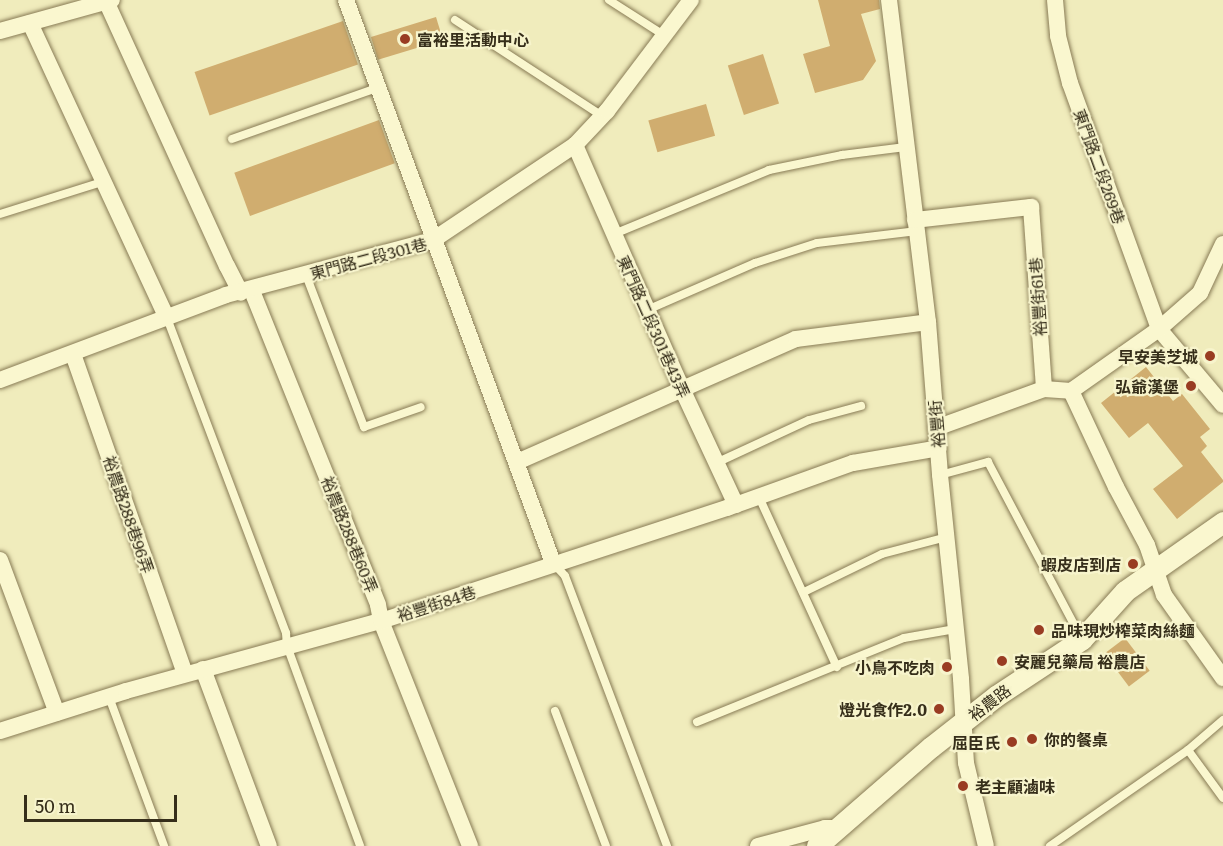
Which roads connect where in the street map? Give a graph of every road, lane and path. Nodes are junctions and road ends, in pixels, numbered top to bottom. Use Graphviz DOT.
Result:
graph roads {
  1 [pos="346,0"];
  2 [pos="609,0"];
  3 [pos="691,0"];
  4 [pos="889,0"];
  5 [pos="1055,0"];
  6 [pos="109,1"];
  7 [pos="455,20"];
  8 [pos="30,23"];
  9 [pos="0,31"];
  10 [pos="665,36"];
  11 [pos="377,88"];
  12 [pos="602,116"];
  13 [pos="232,139"];
  14 [pos="575,145"];
  15 [pos="906,147"];
  16 [pos="102,182"];
  17 [pos="0,214"];
  18 [pos="916,226"];
  19 [pos="614,234"];
  20 [pos="433,240"];
  21 [pos="1223,244"];
  22 [pos="306,275"];
  23 [pos="247,292"];
  24 [pos="647,310"];
  25 [pos="167,318"];
  26 [pos="928,322"];
  27 [pos="1159,329"];
  28 [pos="73,354"];
  29 [pos="0,380"];
  30 [pos="682,389"];
  31 [pos="1044,389"];
  32 [pos="1071,391"];
  33 [pos="1223,405"];
  34 [pos="861,406"];
  35 [pos="420,407"];
  36 [pos="936,428"];
  37 [pos="939,448"];
  38 [pos="517,462"];
  39 [pos="716,463"];
  40 [pos="940,475"];
  41 [pos="759,497"];
  42 [pos="736,505"];
  43 [pos="1223,522"];
  44 [pos="947,537"];
  45 [pos="0,560"];
  46 [pos="554,564"];
  47 [pos="1157,570"];
  48 [pos="804,592"];
  49 [pos="381,621"];
  50 [pos="955,629"];
  51 [pos="1082,639"];
  52 [pos="287,646"];
  53 [pos="837,667"];
  54 [pos="203,669"];
  55 [pos="185,674"];
  56 [pos="1223,678"];
  57 [pos="109,697"];
  58 [pos="555,711"];
  59 [pos="57,713"];
  60 [pos="1223,720"];
  61 [pos="697,722"];
  62 [pos="963,722"];
  63 [pos="0,732"];
  64 [pos="1188,750"];
  65 [pos="1223,798"];
  66 [pos="837,828"];
  67 [pos="164,846"];
  68 [pos="269,846"];
  69 [pos="360,846"];
  70 [pos="470,846"];
  71 [pos="606,846"];
  72 [pos="667,846"];
  73 [pos="758,846"];
  74 [pos="817,846"];
  75 [pos="986,846"];
  76 [pos="1050,846"];
  1 -- 11 [label="street"];
  2 -- 10 [label="lane"];
  3 -- 10 [label="street, 東門路二段301巷"];
  4 -- 15 [label="street, 裕豐街"];
  5 -- 27 [label="street, 東門路二段269巷"];
  6 -- 8 [label="street"];
  6 -- 23 [label="street, 裕農路288巷60弄"];
  7 -- 12 [label="lane"];
  8 -- 9 [label="street"];
  8 -- 16 [label="street"];
  10 -- 12 [label="street, 東門路二段301巷"];
  11 -- 13 [label="lane"];
  11 -- 20 [label="street"];
  12 -- 14 [label="street, 東門路二段301巷"];
  14 -- 19 [label="street, 東門路二段301巷43弄"];
  14 -- 20 [label="street, 東門路二段301巷"];
  15 -- 18 [label="street, 裕豐街"];
  15 -- 19 [label="lane"];
  16 -- 17 [label="lane"];
  16 -- 25 [label="street"];
  18 -- 24 [label="lane"];
  18 -- 26 [label="street, 裕豐街"];
  18 -- 31 [label="street, 裕豐街61巷"];
  19 -- 24 [label="street, 東門路二段301巷43弄"];
  20 -- 22 [label="street, 東門路二段301巷"];
  20 -- 38 [label="street"];
  21 -- 27 [label="street"];
  22 -- 23 [label="street, 東門路二段301巷"];
  22 -- 35 [label="lane"];
  23 -- 25 [label="street, 東門路二段301巷"];
  23 -- 49 [label="street, 裕農路288巷60弄"];
  24 -- 30 [label="street, 東門路二段301巷43弄"];
  25 -- 28 [label="street, 東門路二段301巷"];
  25 -- 52 [label="lane"];
  26 -- 30 [label="street"];
  26 -- 36 [label="street, 裕豐街"];
  27 -- 32 [label="street"];
  27 -- 33 [label="street"];
  28 -- 29 [label="street, 東門路二段301巷"];
  28 -- 55 [label="street, 裕農路288巷96弄"];
  30 -- 38 [label="street"];
  30 -- 39 [label="street, 東門路二段301巷43弄"];
  31 -- 32 [label="street"];
  31 -- 36 [label="street"];
  32 -- 47 [label="street"];
  34 -- 39 [label="lane"];
  36 -- 37 [label="street, 裕豐街"];
  37 -- 40 [label="street, 裕豐街"];
  37 -- 41 [label="street, 裕豐街84巷"];
  38 -- 46 [label="street"];
  39 -- 42 [label="street, 東門路二段301巷43弄"];
  40 -- 44 [label="street, 裕豐街"];
  40 -- 51 [label="lane"];
  41 -- 42 [label="street, 裕豐街84巷"];
  41 -- 48 [label="lane"];
  42 -- 46 [label="street, 裕豐街84巷"];
  43 -- 47 [label="street, 裕農路"];
  44 -- 48 [label="lane"];
  44 -- 50 [label="street, 裕豐街"];
  45 -- 59 [label="street"];
  46 -- 49 [label="street, 裕豐街84巷"];
  46 -- 72 [label="lane"];
  47 -- 51 [label="street, 裕農路"];
  47 -- 56 [label="street"];
  48 -- 53 [label="lane"];
  49 -- 52 [label="street, 裕豐街84巷"];
  49 -- 70 [label="street, 裕農路288巷60弄"];
  50 -- 53 [label="lane"];
  50 -- 62 [label="street, 裕豐街"];
  51 -- 62 [label="street, 裕農路"];
  52 -- 54 [label="street, 裕豐街84巷"];
  52 -- 69 [label="lane"];
  53 -- 61 [label="lane"];
  54 -- 55 [label="street, 裕豐街84巷"];
  54 -- 68 [label="street"];
  55 -- 57 [label="street, 裕豐街84巷"];
  57 -- 59 [label="street, 裕豐街84巷"];
  57 -- 67 [label="lane"];
  58 -- 71 [label="lane"];
  59 -- 63 [label="street, 裕豐街84巷"];
  60 -- 64 [label="lane"];
  62 -- 66 [label="street, 裕農路"];
  62 -- 75 [label="street, 裕豐街"];
  64 -- 65 [label="lane"];
  64 -- 76 [label="lane"];
  66 -- 73 [label="street"];
  66 -- 74 [label="street, 裕農路"];
}
